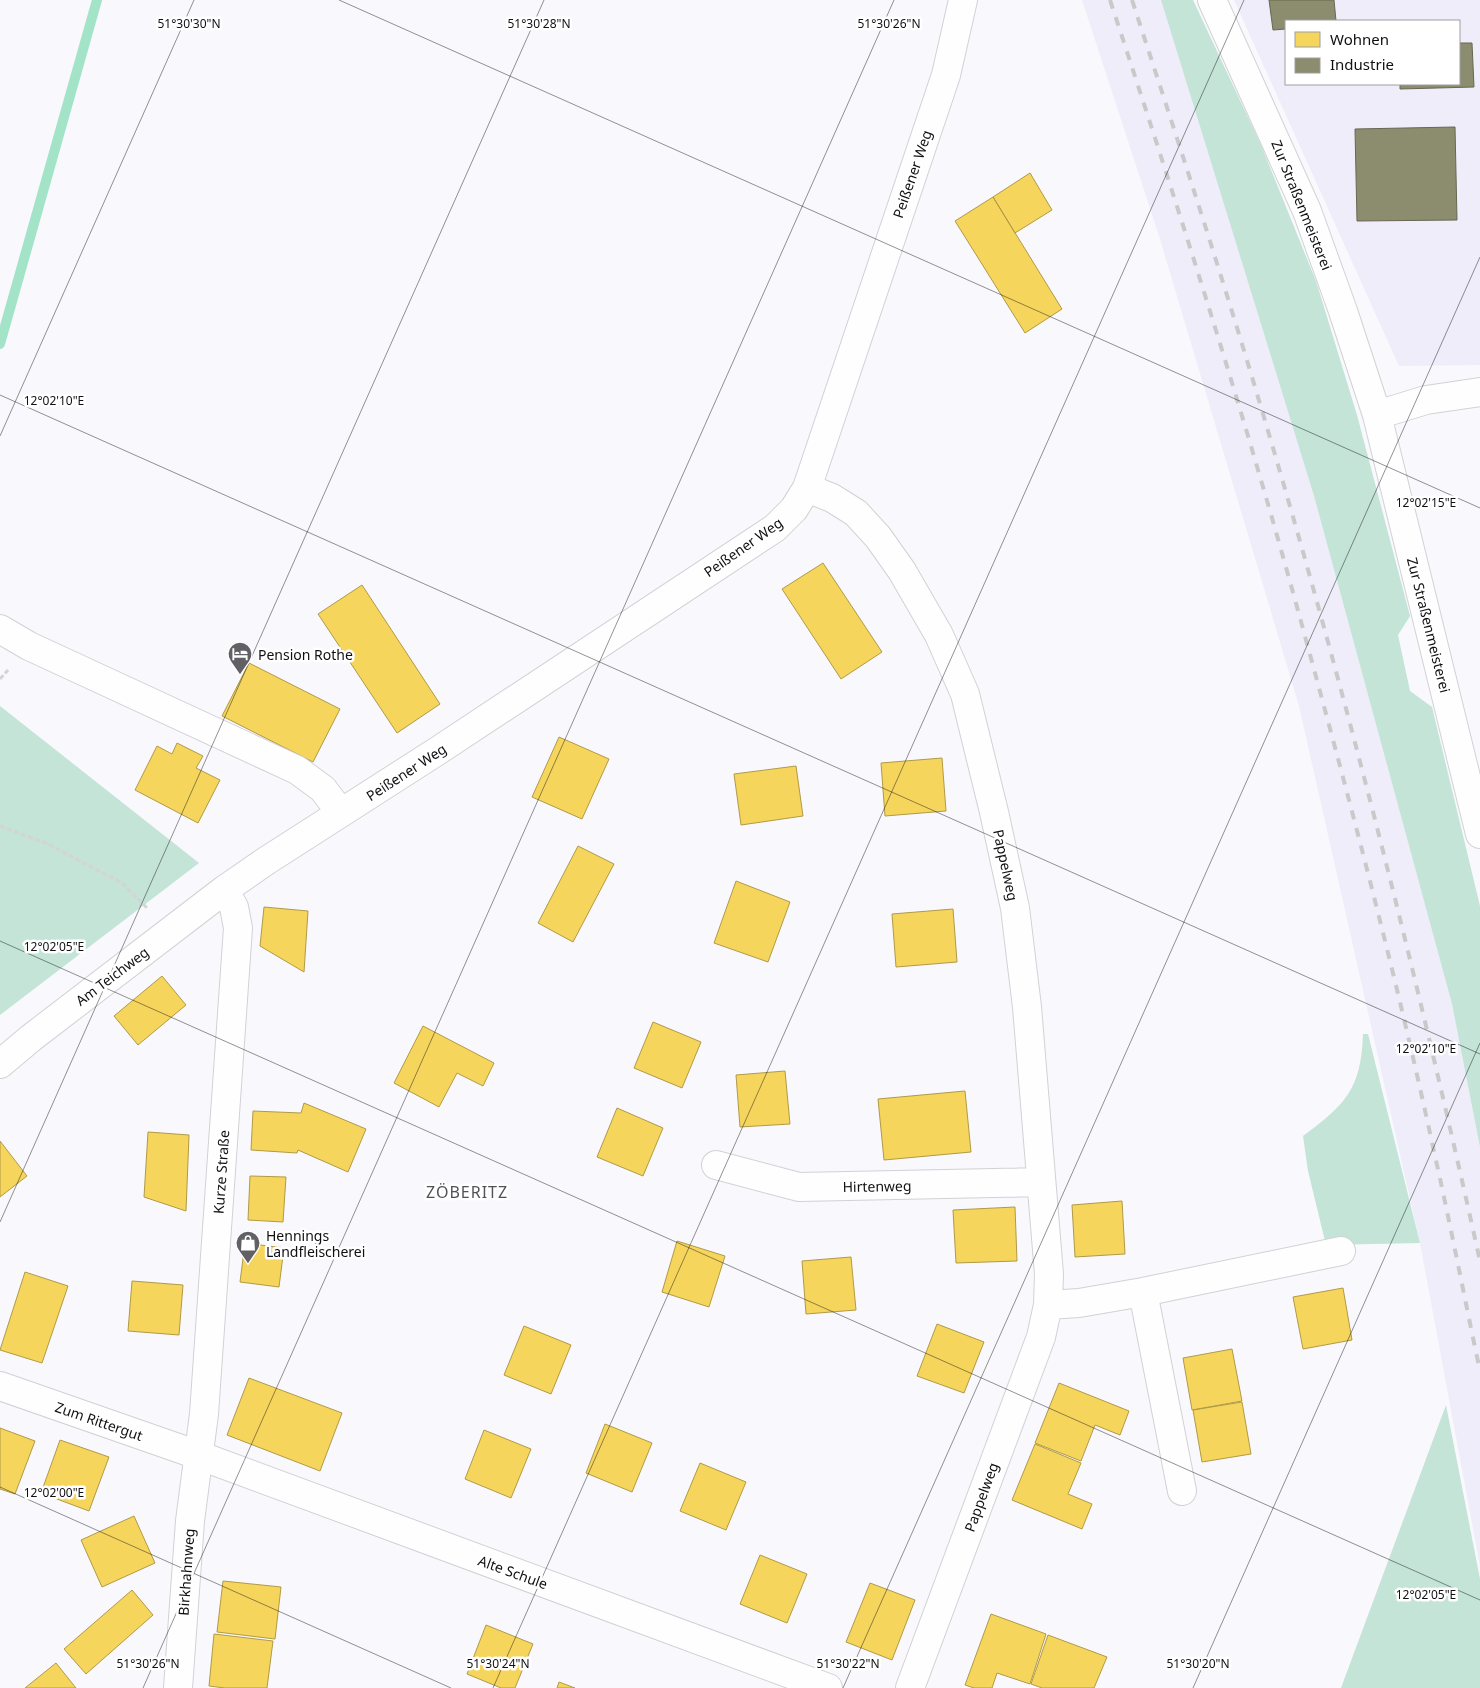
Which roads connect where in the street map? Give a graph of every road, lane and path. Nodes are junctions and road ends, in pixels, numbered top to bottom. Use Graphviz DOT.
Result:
graph roads {
  1 [pos="963,0"];
  2 [pos="1212,0"];
  3 [pos="1480,392"];
  4 [pos="1377,415"];
  5 [pos="807,488"];
  6 [pos="0,629"];
  7 [pos="341,813"];
  8 [pos="0,826"];
  9 [pos="1480,834"];
  10 [pos="224,890"];
  11 [pos="171,931"];
  12 [pos="0,1064"];
  13 [pos="716,1165"];
  14 [pos="1041,1182"];
  15 [pos="1341,1251"];
  16 [pos="1143,1292"];
  17 [pos="1048,1305"];
  18 [pos="0,1386"];
  19 [pos="198,1456"];
  20 [pos="1182,1491"];
  21 [pos="178,1688"];
  22 [pos="828,1688"];
  23 [pos="910,1688"];
  1 -- 5 [label="street, Peißener Weg"];
  2 -- 4 [label="street, Zur Straßenmeisterei"];
  3 -- 4 [label="street"];
  4 -- 9 [label="street, Zur Straßenmeisterei"];
  5 -- 7 [label="street, Peißener Weg"];
  5 -- 14 [label="street, Pappelweg"];
  6 -- 7 [label="street"];
  7 -- 10 [label="street, Peißener Weg"];
  8 -- 11 [label="path"];
  10 -- 11 [label="street, Am Teichweg"];
  10 -- 19 [label="street, Kurze Straße"];
  11 -- 12 [label="street, Am Teichweg"];
  13 -- 14 [label="street, Hirtenweg"];
  14 -- 17 [label="street, Pappelweg"];
  15 -- 16 [label="street"];
  16 -- 17 [label="street"];
  16 -- 20 [label="street"];
  17 -- 23 [label="street, Pappelweg"];
  18 -- 19 [label="street, Zum Rittergut"];
  19 -- 21 [label="street, Birkhahnweg"];
  19 -- 22 [label="street, Alte Schule"];
}
